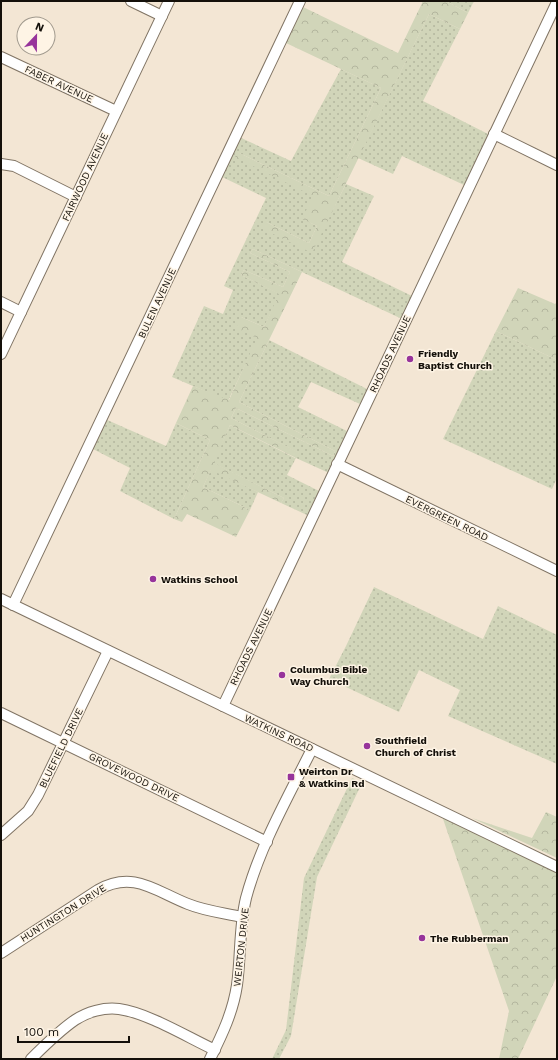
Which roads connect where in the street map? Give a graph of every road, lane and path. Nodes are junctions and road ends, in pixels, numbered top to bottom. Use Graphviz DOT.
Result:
graph roads {
  1 [pos="131,1"];
  2 [pos="169,1"];
  3 [pos="300,1"];
  4 [pos="557,2"];
  5 [pos="162,16"];
  6 [pos="1,57"];
  7 [pos="116,111"];
  8 [pos="494,134"];
  9 [pos="1,164"];
  10 [pos="557,165"];
  11 [pos="76,197"];
  12 [pos="1,302"];
  13 [pos="21,312"];
  14 [pos="1,354"];
  15 [pos="337,464"];
  16 [pos="557,571"];
  17 [pos="1,599"];
  18 [pos="13,605"];
  19 [pos="108,651"];
  20 [pos="223,706"];
  21 [pos="1,713"];
  22 [pos="63,744"];
  23 [pos="312,749"];
  24 [pos="1,835"];
  25 [pos="267,842"];
  26 [pos="557,867"];
  27 [pos="242,917"];
  28 [pos="1,952"];
  29 [pos="212,1054"];
  30 [pos="31,1059"];
  1 -- 5 [label="street"];
  2 -- 5 [label="street, FAIRWOOD AVENUE"];
  3 -- 18 [label="street, BULEN AVENUE"];
  4 -- 8 [label="street, RHOADS AVENUE"];
  5 -- 7 [label="street, FAIRWOOD AVENUE"];
  6 -- 7 [label="street, FABER AVENUE"];
  7 -- 11 [label="street, FAIRWOOD AVENUE"];
  8 -- 10 [label="street"];
  8 -- 15 [label="street, RHOADS AVENUE"];
  9 -- 11 [label="street"];
  11 -- 13 [label="street, FAIRWOOD AVENUE"];
  12 -- 13 [label="street"];
  13 -- 14 [label="street, FAIRWOOD AVENUE"];
  15 -- 16 [label="street, EVERGREEN ROAD"];
  15 -- 20 [label="street, RHOADS AVENUE"];
  17 -- 18 [label="street, WATKINS ROAD"];
  18 -- 19 [label="street, WATKINS ROAD"];
  19 -- 20 [label="street, WATKINS ROAD"];
  19 -- 22 [label="street, BLUEFIELD DRIVE"];
  20 -- 23 [label="street, WATKINS ROAD"];
  21 -- 22 [label="street, GROVEWOOD DRIVE"];
  22 -- 24 [label="street, BLUEFIELD DRIVE"];
  22 -- 25 [label="street, GROVEWOOD DRIVE"];
  23 -- 25 [label="street, WEIRTON DRIVE"];
  23 -- 26 [label="street, WATKINS ROAD"];
  25 -- 27 [label="street, WEIRTON DRIVE"];
  27 -- 28 [label="street, HUNTINGTON DRIVE"];
  27 -- 29 [label="street, WEIRTON DRIVE"];
  29 -- 30 [label="street"];
}
